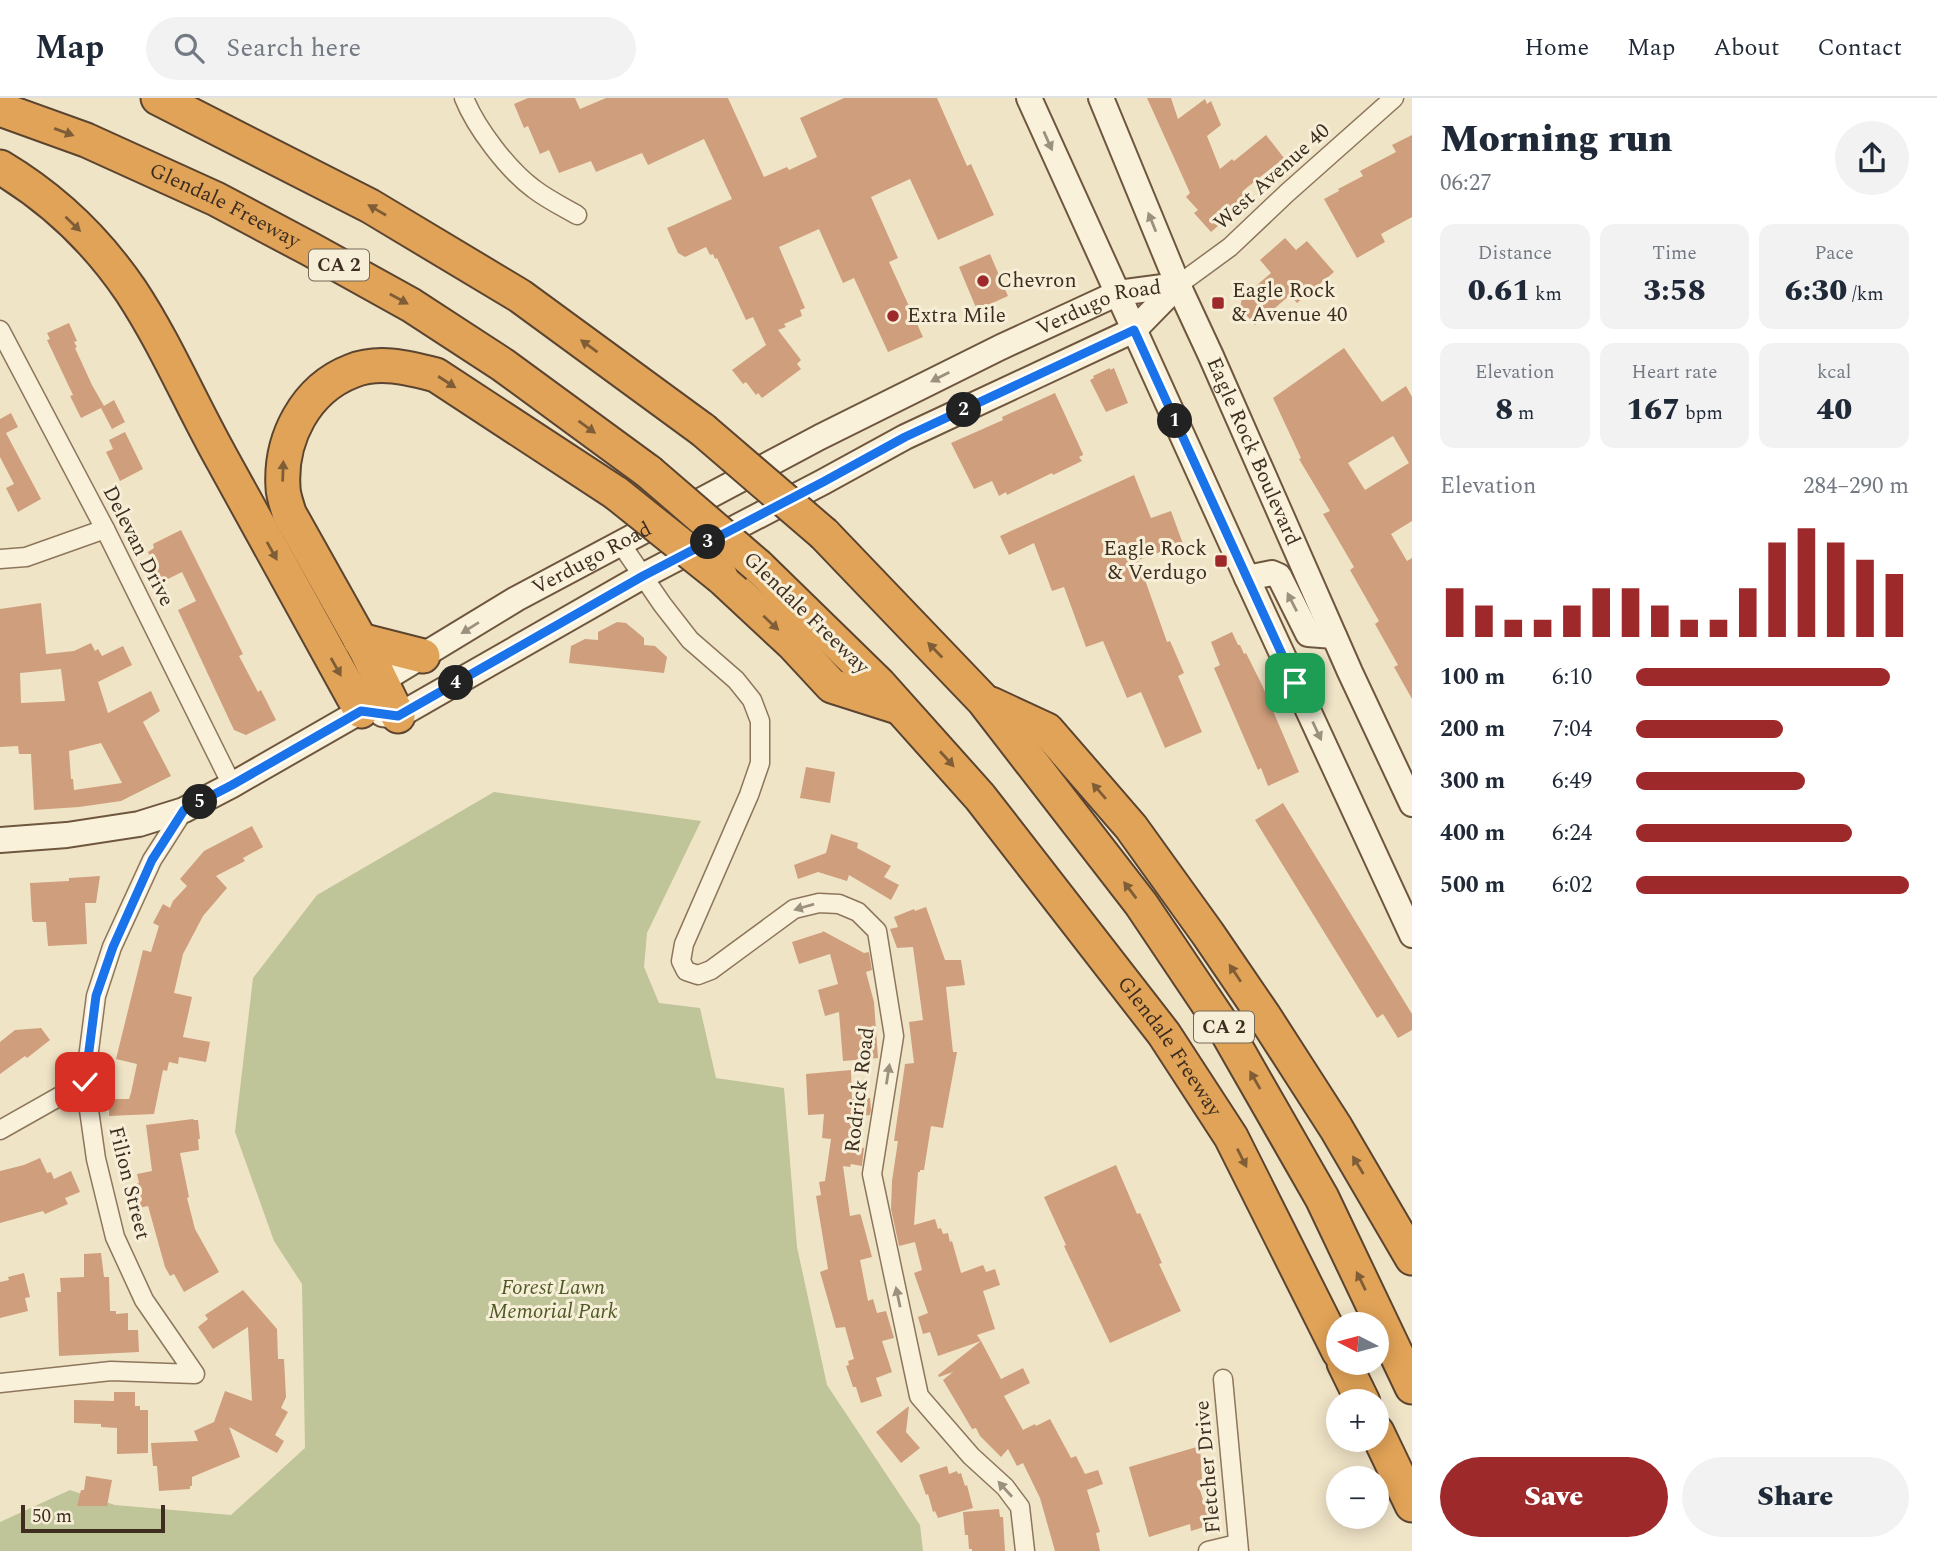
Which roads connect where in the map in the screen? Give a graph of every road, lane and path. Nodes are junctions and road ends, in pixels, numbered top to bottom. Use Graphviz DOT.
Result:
graph roads {
  1 [pos="158,98"];
  2 [pos="464,98"];
  3 [pos="1029,98"];
  4 [pos="1101,98"];
  5 [pos="1394,98"];
  6 [pos="0,108"];
  7 [pos="0,167"];
  8 [pos="577,215"];
  9 [pos="1178,285"];
  10 [pos="1118,293"];
  11 [pos="0,330"];
  12 [pos="1134,330"];
  13 [pos="105,529"];
  14 [pos="621,544"];
  15 [pos="0,559"];
  16 [pos="643,576"];
  17 [pos="1247,578"];
  18 [pos="1334,636"];
  19 [pos="360,640"];
  20 [pos="423,656"];
  21 [pos="381,681"];
  22 [pos="983,699"];
  23 [pos="902,708"];
  24 [pos="361,711"];
  25 [pos="398,716"];
  26 [pos="232,785"];
  27 [pos="1412,804"];
  28 [pos="184,810"];
  29 [pos="0,840"];
  30 [pos="1412,935"];
  31 [pos="85,1082"];
  32 [pos="0,1130"];
  33 [pos="1412,1258"];
  34 [pos="1326,1326"];
  35 [pos="1223,1379"];
  36 [pos="0,1383"];
  37 [pos="1412,1387"];
  38 [pos="1387,1452"];
  39 [pos="1412,1505"];
  40 [pos="1238,1547"];
  41 [pos="1026,1551"];
  42 [pos="1208,1551"];
  22 -- 1 [label="highway, CA 2, one-way, bridge"];
  2 -- 8 [label="street"];
  3 -- 10 [label="main road, one-way"];
  9 -- 4 [label="main road, Eagle Rock Boulevard, one-way"];
  5 -- 9 [label="street, West Avenue 40"];
  6 -- 23 [label="highway, Glendale Freeway / CA 2, one-way, bridge"];
  7 -- 24 [label="highway, one-way"];
  9 -- 10 [label="main road, Verdugo Road"];
  9 -- 12 [label="main road, Verdugo Road"];
  9 -- 18 [label="main road, Eagle Rock Boulevard"];
  10 -- 12 [label="main road"];
  10 -- 14 [label="main road, Verdugo Road, one-way"];
  11 -- 13 [label="street, Delevan Drive"];
  12 -- 16 [label="main road, Verdugo Road"];
  12 -- 17 [label="main road"];
  13 -- 15 [label="street"];
  13 -- 26 [label="street, Delevan Drive"];
  14 -- 16 [label="street, Rodrick Road"];
  14 -- 20 [label="main road, Verdugo Road, one-way"];
  16 -- 25 [label="main road, Verdugo Road"];
  41 -- 16 [label="street, Rodrick Road, one-way"];
  18 -- 17 [label="main road, one-way"];
  17 -- 30 [label="main road, one-way"];
  18 -- 27 [label="main road, Eagle Rock Boulevard"];
  19 -- 20 [label="highway"];
  19 -- 21 [label="highway"];
  19 -- 23 [label="highway, one-way, bridge"];
  20 -- 21 [label="main road, Verdugo Road"];
  21 -- 24 [label="main road, Verdugo Road"];
  21 -- 25 [label="highway"];
  33 -- 22 [label="highway, one-way"];
  37 -- 22 [label="highway, CA 2, one-way"];
  23 -- 34 [label="highway, Glendale Freeway / CA 2, one-way"];
  24 -- 25 [label="main road"];
  24 -- 26 [label="main road, Verdugo Road"];
  26 -- 28 [label="main road, Verdugo Road"];
  28 -- 29 [label="main road, Verdugo Road"];
  28 -- 31 [label="street, Filion Street"];
  31 -- 32 [label="street"];
  31 -- 36 [label="street, Filion Street"];
  35 -- 40 [label="street, Fletcher Drive"];
  38 -- 39 [label="highway"];
  40 -- 42 [label="street"];
}
